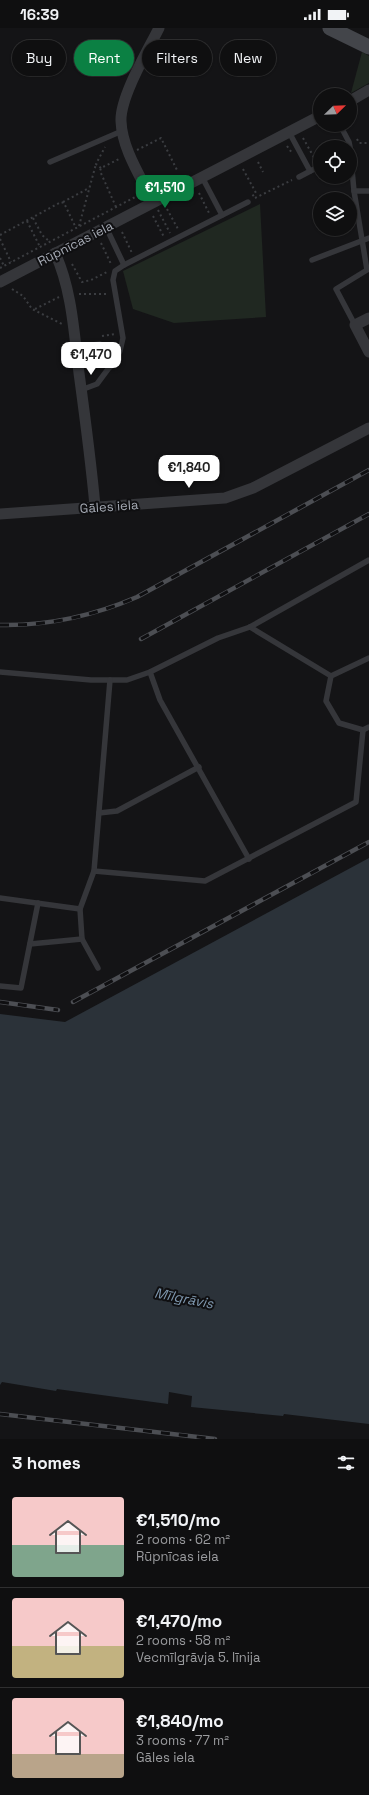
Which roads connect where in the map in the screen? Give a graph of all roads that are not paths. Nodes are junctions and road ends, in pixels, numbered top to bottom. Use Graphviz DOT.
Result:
graph roads {
  1 [pos="158,28"];
  2 [pos="330,28"];
  3 [pos="369,47"];
  4 [pos="369,90"];
  5 [pos="357,96"];
  6 [pos="313,120"];
  7 [pos="122,131"];
  8 [pos="289,132"];
  9 [pos="50,162"];
  10 [pos="313,169"];
  11 [pos="310,171"];
  12 [pos="202,177"];
  13 [pos="299,177"];
  14 [pos="353,184"];
  15 [pos="354,191"];
  16 [pos="369,191"];
  17 [pos="248,200"];
  18 [pos="153,202"];
  19 [pos="222,215"];
  20 [pos="106,227"];
  21 [pos="369,238"];
  22 [pos="362,241"];
  23 [pos="56,253"];
  24 [pos="312,260"];
  25 [pos="124,265"];
  26 [pos="0,282"];
  27 [pos="369,318"];
  28 [pos="355,325"];
  29 [pos="76,348"];
  30 [pos="369,352"];
  31 [pos="110,367"];
  32 [pos="81,390"];
  33 [pos="369,428"];
  34 [pos="95,506"];
  35 [pos="0,514"];
  36 [pos="369,560"];
  37 [pos="250,626"];
  38 [pos="369,658"];
  39 [pos="0,672"];
  40 [pos="150,672"];
  41 [pos="331,676"];
  42 [pos="110,680"];
  43 [pos="369,727"];
  44 [pos="363,730"];
  45 [pos="199,768"];
  46 [pos="99,813"];
  47 [pos="249,859"];
  48 [pos="94,871"];
  49 [pos="0,898"];
  50 [pos="38,903"];
  51 [pos="80,909"];
  52 [pos="82,939"];
  53 [pos="30,944"];
  54 [pos="98,968"];
  55 [pos="0,986"];
  1 -- 7 [label="street"];
  2 -- 3 [label="main road"];
  4 -- 5 [label="street"];
  6 -- 8 [label="street, Rūpnīcas iela"];
  7 -- 9 [label="lane"];
  7 -- 18 [label="street"];
  8 -- 11 [label="lane"];
  8 -- 12 [label="street, Rūpnīcas iela"];
  10 -- 11 [label="lane"];
  11 -- 13 [label="lane"];
  12 -- 18 [label="street, Rūpnīcas iela"];
  12 -- 19 [label="lane"];
  14 -- 15 [label="lane"];
  15 -- 16 [label="lane"];
  15 -- 22 [label="lane"];
  17 -- 19 [label="lane"];
  18 -- 20 [label="street, Rūpnīcas iela"];
  19 -- 25 [label="lane"];
  20 -- 23 [label="street, Rūpnīcas iela"];
  20 -- 25 [label="lane"];
  21 -- 22 [label="lane"];
  22 -- 24 [label="lane"];
  22 -- 28 [label="lane"];
  23 -- 26 [label="street, Rūpnīcas iela"];
  23 -- 29 [label="street"];
  25 -- 31 [label="lane"];
  27 -- 28 [label="street"];
  28 -- 30 [label="street"];
  29 -- 31 [label="lane"];
  29 -- 32 [label="street"];
  31 -- 32 [label="lane"];
  32 -- 34 [label="street"];
  33 -- 34 [label="street, Gāles iela"];
  34 -- 35 [label="street, Gāles iela"];
  36 -- 37 [label="lane"];
  37 -- 40 [label="lane"];
  37 -- 41 [label="lane"];
  38 -- 41 [label="lane"];
  39 -- 42 [label="lane"];
  40 -- 42 [label="lane"];
  40 -- 45 [label="lane"];
  41 -- 44 [label="lane"];
  42 -- 46 [label="lane"];
  43 -- 44 [label="lane"];
  44 -- 47 [label="lane"];
  45 -- 46 [label="lane"];
  45 -- 47 [label="lane"];
  46 -- 48 [label="lane"];
  47 -- 48 [label="lane"];
  48 -- 51 [label="lane"];
  49 -- 50 [label="lane"];
  50 -- 51 [label="lane"];
  50 -- 53 [label="lane"];
  51 -- 52 [label="lane"];
  52 -- 53 [label="lane"];
  52 -- 54 [label="lane"];
  53 -- 55 [label="lane"];
}
